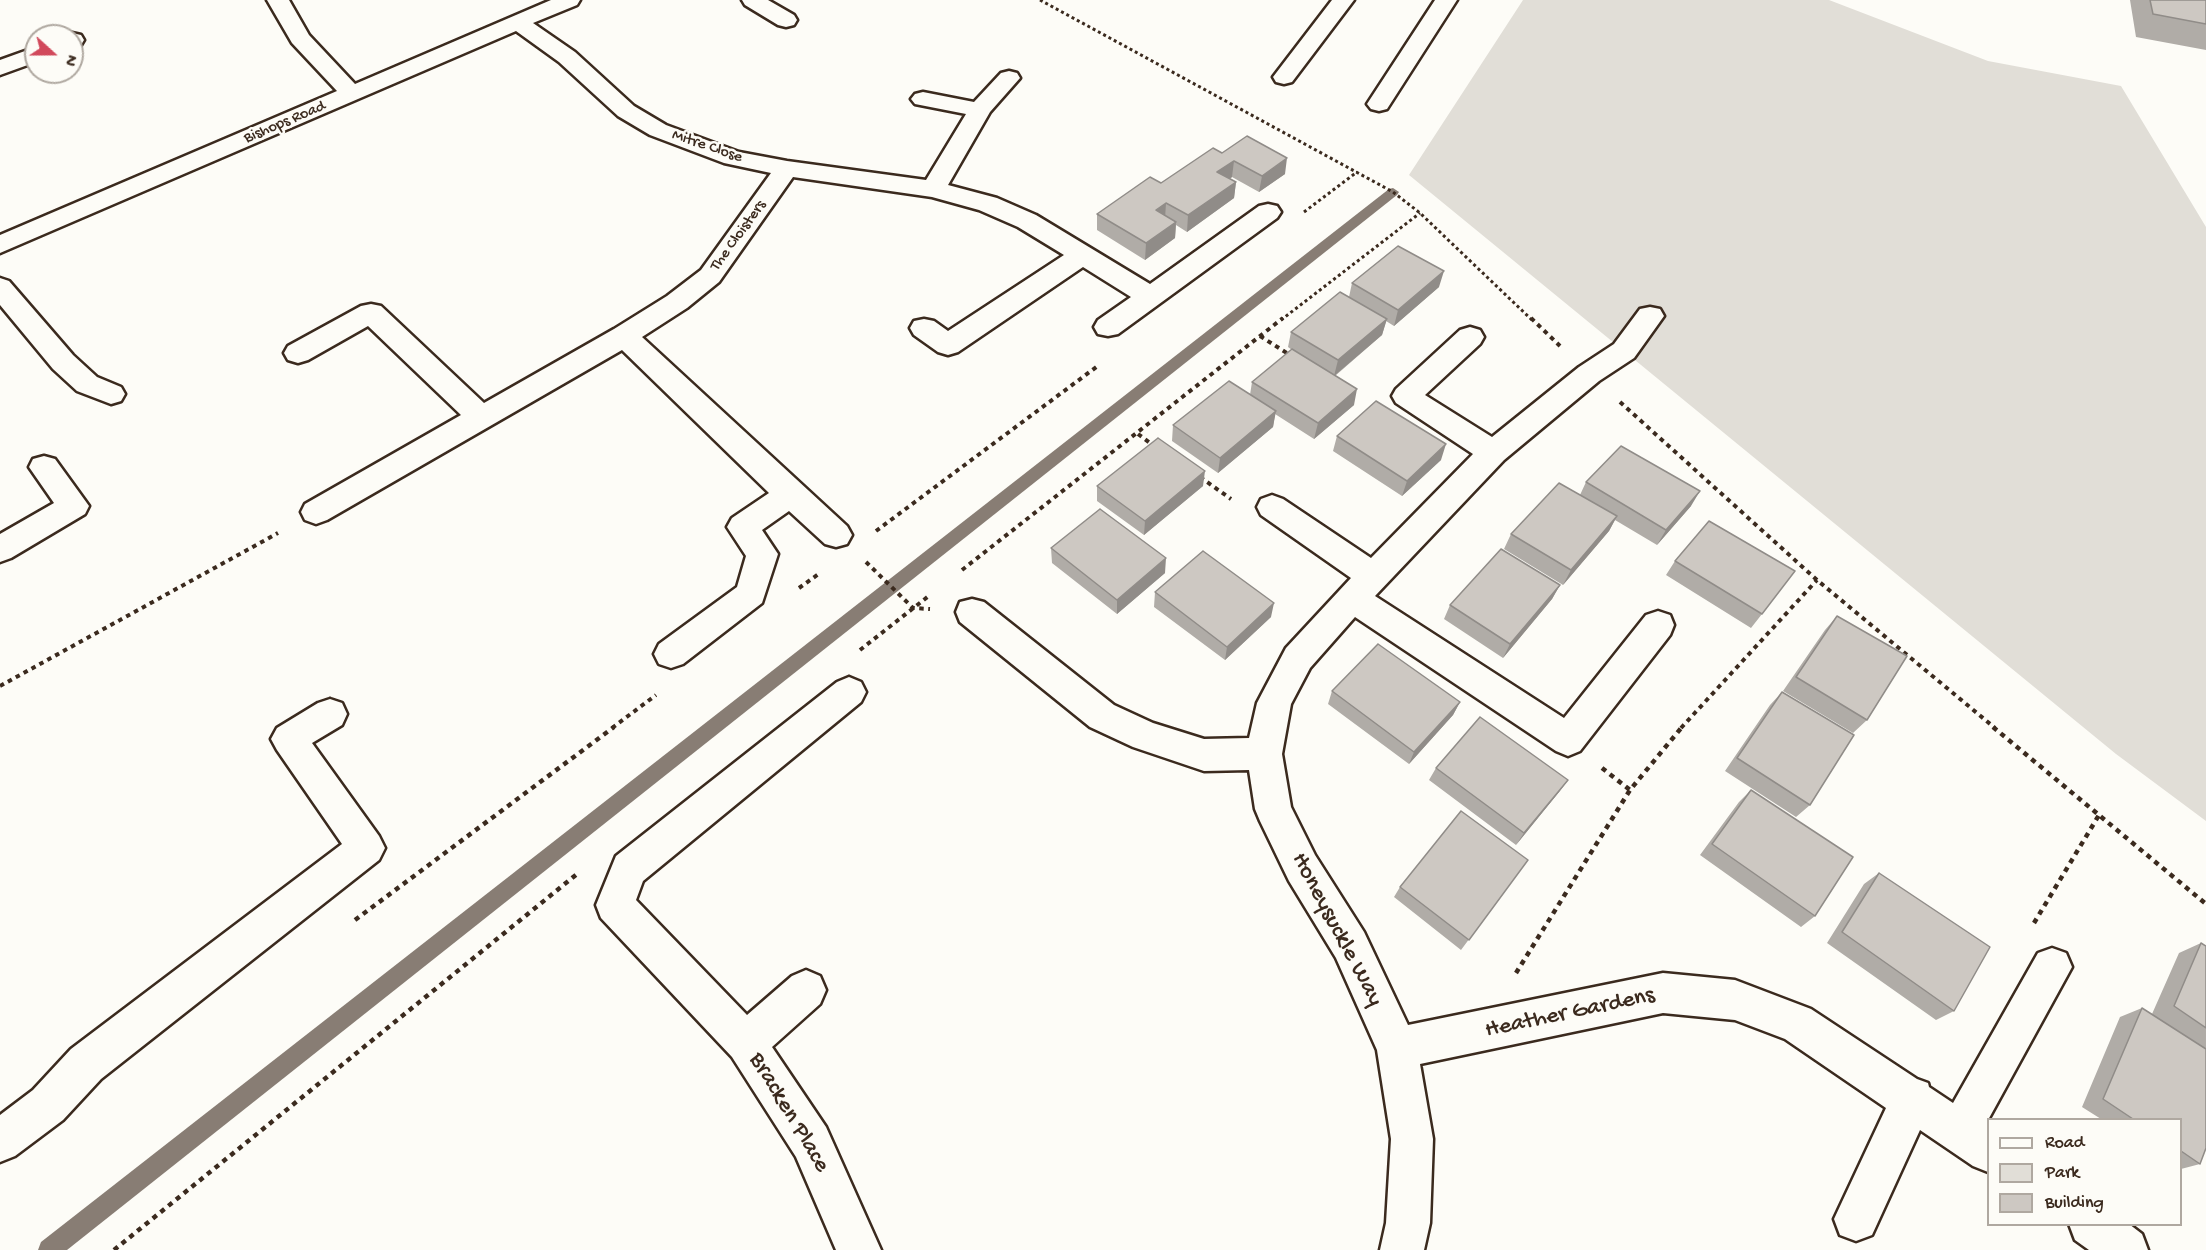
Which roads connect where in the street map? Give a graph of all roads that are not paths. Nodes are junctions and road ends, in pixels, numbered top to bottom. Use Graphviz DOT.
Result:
graph roads {
  1 [pos="278,0"];
  2 [pos="570,0"];
  3 [pos="753,0"];
  4 [pos="1343,0"];
  5 [pos="1446,0"];
  6 [pos="786,20"];
  7 [pos="517,22"];
  8 [pos="24,59"];
  9 [pos="0,68"];
  10 [pos="1284,77"];
  11 [pos="1009,78"];
  12 [pos="352,94"];
  13 [pos="923,99"];
  14 [pos="1379,104"];
  15 [pos="980,110"];
  16 [pos="787,169"];
  17 [pos="933,189"];
  18 [pos="1268,212"];
  19 [pos="0,245"];
  20 [pos="1082,255"];
  21 [pos="0,287"];
  22 [pos="1151,297"];
  23 [pos="1650,316"];
  24 [pos="1108,327"];
  25 [pos="924,328"];
  26 [pos="624,336"];
  27 [pos="1470,337"];
  28 [pos="298,353"];
  29 [pos="111,394"];
  30 [pos="480,416"];
  31 [pos="1493,452"];
  32 [pos="44,467"];
  33 [pos="789,494"];
  34 [pos="1272,507"];
  35 [pos="316,512"];
  36 [pos="836,535"];
  37 [pos="0,549"];
  38 [pos="1363,588"];
  39 [pos="972,612"];
  40 [pos="1658,625"];
  41 [pos="671,654"];
  42 [pos="849,692"];
  43 [pos="330,714"];
  44 [pos="1264,754"];
  45 [pos="2052,967"];
  46 [pos="806,990"];
  47 [pos="746,1042"];
  48 [pos="1396,1048"];
  49 [pos="1913,1098"];
  50 [pos="0,1141"];
  51 [pos="1975,1141"];
  52 [pos="1856,1219"];
  53 [pos="859,1250"];
  54 [pos="1402,1250"];
  1 -- 12 [label="street"];
  2 -- 7 [label="street, Bishops Road"];
  3 -- 6 [label="street"];
  4 -- 10 [label="street"];
  5 -- 14 [label="street"];
  7 -- 12 [label="street, Bishops Road"];
  7 -- 16 [label="street, Mitre Close"];
  8 -- 9 [label="street"];
  11 -- 15 [label="street"];
  12 -- 19 [label="street, Bishops Road"];
  13 -- 15 [label="street"];
  15 -- 17 [label="street"];
  16 -- 17 [label="street, Mitre Close"];
  16 -- 26 [label="street, The Cloisters"];
  17 -- 20 [label="street, Mitre Close"];
  18 -- 22 [label="street"];
  20 -- 22 [label="street, Mitre Close"];
  20 -- 25 [label="street"];
  21 -- 29 [label="street"];
  22 -- 24 [label="street"];
  23 -- 31 [label="street, Honeysuckle Way"];
  26 -- 30 [label="street, The Cloisters"];
  26 -- 33 [label="street"];
  27 -- 31 [label="street"];
  28 -- 30 [label="street"];
  30 -- 35 [label="street, The Cloisters"];
  31 -- 38 [label="street, Honeysuckle Way"];
  32 -- 37 [label="street"];
  33 -- 36 [label="street"];
  33 -- 41 [label="street"];
  34 -- 38 [label="street"];
  38 -- 40 [label="street"];
  38 -- 44 [label="street, Honeysuckle Way"];
  39 -- 44 [label="street"];
  42 -- 47 [label="street, Bracken Place"];
  43 -- 50 [label="street"];
  44 -- 48 [label="street, Honeysuckle Way"];
  45 -- 51 [label="street, Heather Gardens"];
  46 -- 47 [label="street, Bracken Place"];
  47 -- 53 [label="street, Bracken Place"];
  48 -- 49 [label="street, Heather Gardens"];
  48 -- 54 [label="street, Honeysuckle Way"];
  49 -- 51 [label="street, Heather Gardens"];
  49 -- 52 [label="street"];
}
